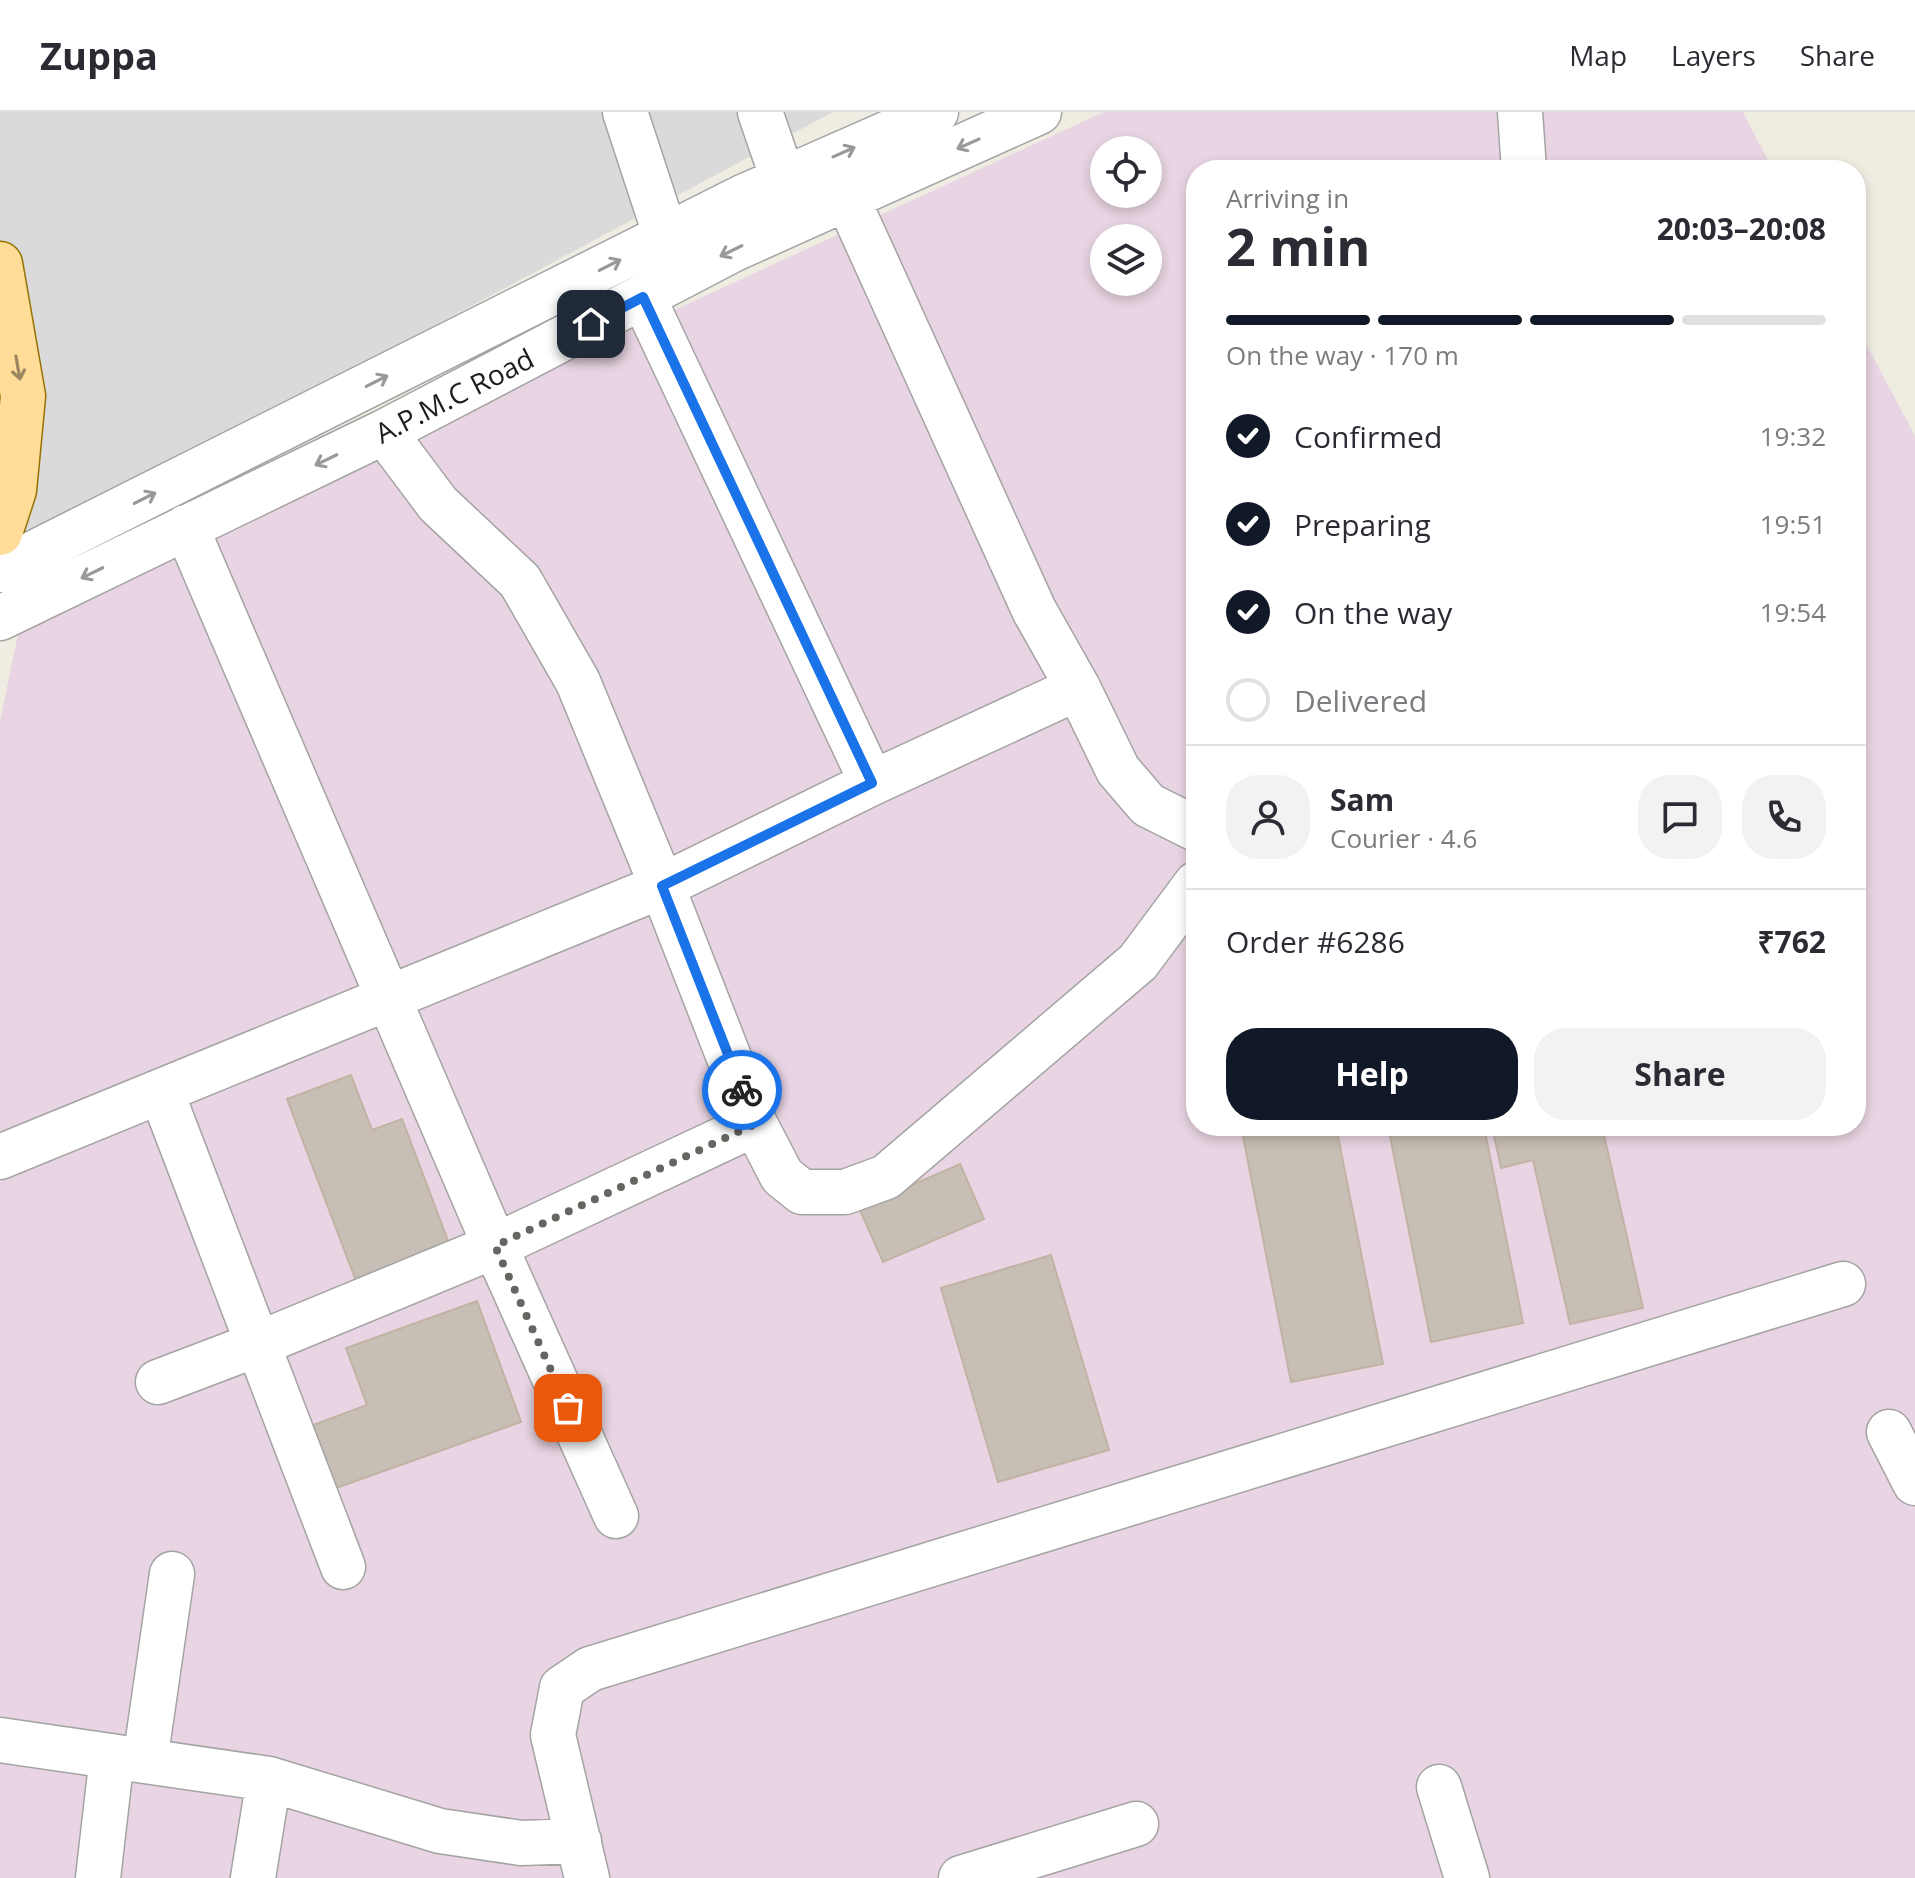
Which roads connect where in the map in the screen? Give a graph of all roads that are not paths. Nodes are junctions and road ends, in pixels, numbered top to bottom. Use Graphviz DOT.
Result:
graph roads {
  1 [pos="625,112"];
  2 [pos="760,112"];
  3 [pos="936,112"];
  4 [pos="1039,112"];
  5 [pos="1520,112"];
  6 [pos="1523,160"];
  7 [pos="783,179"];
  8 [pos="847,198"];
  9 [pos="666,237"];
  10 [pos="0,264"];
  11 [pos="643,297"];
  12 [pos="384,432"];
  13 [pos="186,527"];
  14 [pos="0,533"];
  15 [pos="0,570"];
  16 [pos="0,618"];
  17 [pos="1078,688"];
  18 [pos="872,783"];
  19 [pos="1186,824"];
  20 [pos="662,886"];
  21 [pos="1186,900"];
  22 [pos="388,999"];
  23 [pos="161,1091"];
  24 [pos="755,1124"];
  25 [pos="0,1157"];
  26 [pos="495,1246"];
  27 [pos="1843,1284"];
  28 [pos="258,1344"];
  29 [pos="158,1382"];
  30 [pos="1889,1432"];
  31 [pos="1915,1483"];
  32 [pos="616,1516"];
  33 [pos="343,1567"];
  34 [pos="172,1574"];
  35 [pos="0,1740"];
  36 [pos="129,1759"];
  37 [pos="269,1779"];
  38 [pos="1439,1787"];
  39 [pos="1136,1824"];
  40 [pos="583,1860"];
  41 [pos="98,1878"];
  42 [pos="253,1878"];
  43 [pos="961,1878"];
  44 [pos="1467,1878"];
  1 -- 9 [label="street"];
  2 -- 7 [label="street"];
  7 -- 3 [label="street, A.P.M.C Road, one-way"];
  4 -- 8 [label="street, A.P.M.C Road, one-way"];
  5 -- 6 [label="street"];
  7 -- 9 [label="street, A.P.M.C Road"];
  8 -- 11 [label="street, A.P.M.C Road, one-way"];
  8 -- 17 [label="street"];
  15 -- 9 [label="street, A.P.M.C Road, one-way"];
  10 -- 14 [label="main road, one-way"];
  11 -- 12 [label="street, A.P.M.C Road"];
  11 -- 18 [label="street"];
  12 -- 13 [label="street, A.P.M.C Road, one-way"];
  12 -- 20 [label="street"];
  13 -- 16 [label="street, A.P.M.C Road, one-way"];
  13 -- 22 [label="street"];
  17 -- 18 [label="street"];
  17 -- 19 [label="street"];
  18 -- 20 [label="street"];
  20 -- 22 [label="street"];
  20 -- 24 [label="street"];
  21 -- 24 [label="street"];
  22 -- 23 [label="street"];
  22 -- 26 [label="street"];
  23 -- 25 [label="street"];
  23 -- 28 [label="street"];
  24 -- 26 [label="street"];
  26 -- 28 [label="street"];
  26 -- 32 [label="street"];
  27 -- 40 [label="street"];
  28 -- 29 [label="street"];
  28 -- 33 [label="street"];
  30 -- 31 [label="street"];
  34 -- 36 [label="street"];
  35 -- 36 [label="street"];
  36 -- 37 [label="street"];
  36 -- 41 [label="street"];
  37 -- 40 [label="street"];
  37 -- 42 [label="street"];
  38 -- 44 [label="street"];
  39 -- 43 [label="street"];
}
